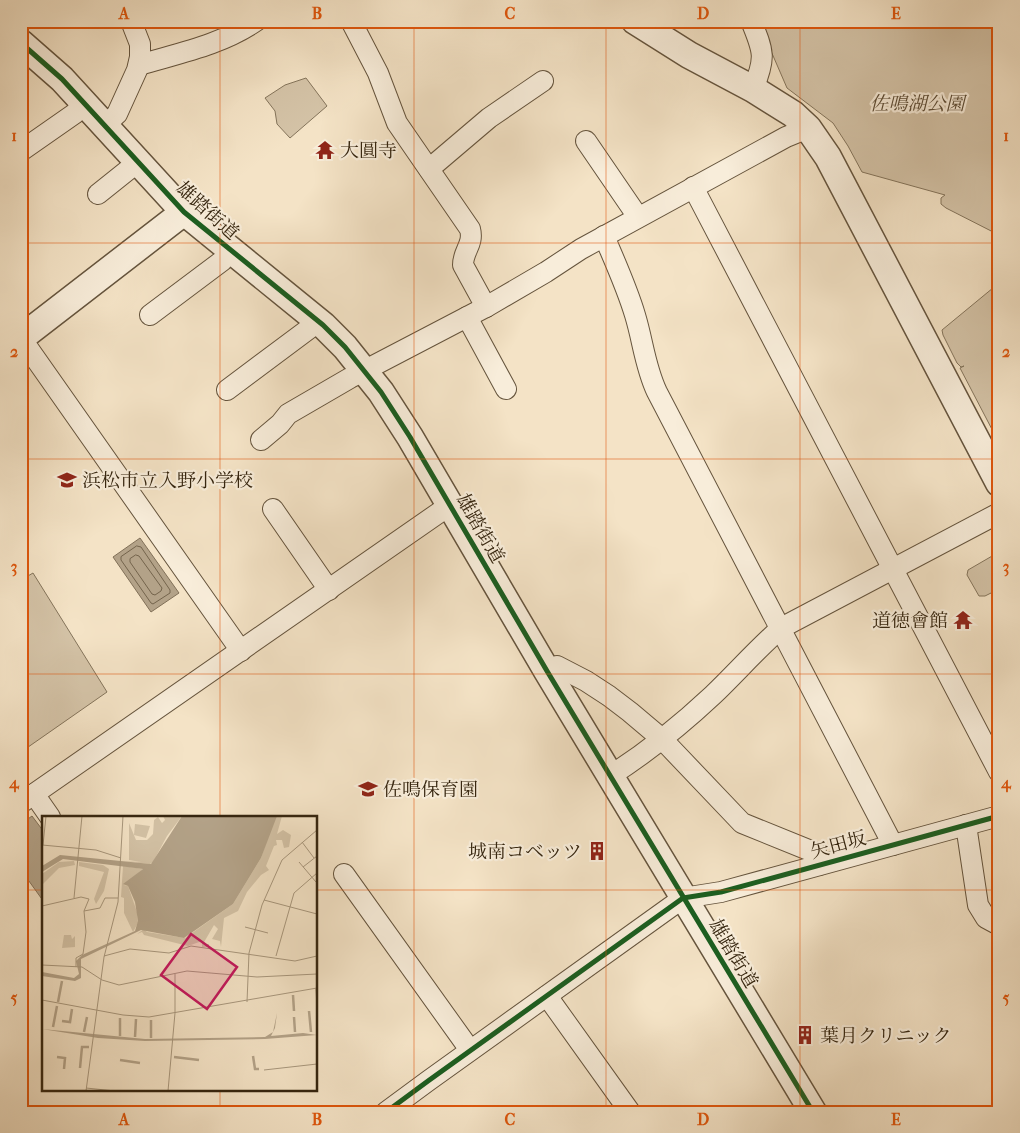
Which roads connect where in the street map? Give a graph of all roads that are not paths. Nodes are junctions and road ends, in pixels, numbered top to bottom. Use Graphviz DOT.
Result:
graph roads {
  1 [pos="131,21"];
  2 [pos="256,21"];
  3 [pos="351,21"];
  4 [pos="636,21"];
  5 [pos="751,21"];
  6 [pos="21,43"];
  7 [pos="139,65"];
  8 [pos="543,81"];
  9 [pos="753,89"];
  10 [pos="85,104"];
  11 [pos="105,126"];
  12 [pos="808,128"];
  13 [pos="586,141"];
  14 [pos="21,151"];
  15 [pos="138,162"];
  16 [pos="429,169"];
  17 [pos="693,187"];
  18 [pos="98,194"];
  19 [pos="184,212"];
  20 [pos="638,218"];
  21 [pos="604,236"];
  22 [pos="231,250"];
  23 [pos="486,307"];
  24 [pos="150,315"];
  25 [pos="467,317"];
  26 [pos="317,320"];
  27 [pos="21,338"];
  28 [pos="365,370"];
  29 [pos="506,389"];
  30 [pos="227,390"];
  31 [pos="261,440"];
  32 [pos="999,483"];
  33 [pos="450,505"];
  34 [pos="273,509"];
  35 [pos="999,513"];
  36 [pos="893,569"];
  37 [pos="329,590"];
  38 [pos="781,628"];
  39 [pos="241,651"];
  40 [pos="547,672"];
  41 [pos="662,739"];
  42 [pos="999,772"];
  43 [pos="610,776"];
  44 [pos="28,798"];
  45 [pos="49,816"];
  46 [pos="999,816"];
  47 [pos="966,825"];
  48 [pos="893,845"];
  49 [pos="819,865"];
  50 [pos="344,874"];
  51 [pos="684,898"];
  52 [pos="999,925"];
  53 [pos="546,996"];
  54 [pos="470,1050"];
  55 [pos="386,1112"];
  56 [pos="630,1112"];
  57 [pos="813,1112"];
  1 -- 7 [label="street"];
  2 -- 7 [label="street"];
  3 -- 16 [label="street"];
  4 -- 9 [label="street"];
  5 -- 9 [label="street"];
  6 -- 10 [label="street, 雄踏街道"];
  7 -- 11 [label="street"];
  8 -- 16 [label="street"];
  9 -- 12 [label="street"];
  10 -- 11 [label="street, 雄踏街道"];
  10 -- 14 [label="street"];
  11 -- 15 [label="street, 雄踏街道"];
  12 -- 17 [label="street"];
  12 -- 32 [label="street"];
  13 -- 20 [label="street"];
  15 -- 18 [label="street"];
  15 -- 19 [label="street, 雄踏街道"];
  16 -- 23 [label="street"];
  17 -- 20 [label="street"];
  17 -- 36 [label="street"];
  19 -- 22 [label="street, 雄踏街道"];
  19 -- 27 [label="street"];
  20 -- 21 [label="street"];
  21 -- 23 [label="street"];
  21 -- 38 [label="street"];
  22 -- 24 [label="street"];
  22 -- 26 [label="street, 雄踏街道"];
  23 -- 25 [label="street"];
  25 -- 28 [label="street"];
  25 -- 29 [label="street"];
  26 -- 28 [label="street, 雄踏街道"];
  26 -- 30 [label="street"];
  27 -- 39 [label="street"];
  28 -- 31 [label="street"];
  28 -- 33 [label="street, 雄踏街道"];
  33 -- 37 [label="street"];
  33 -- 40 [label="street, 雄踏街道"];
  34 -- 37 [label="street"];
  35 -- 36 [label="street"];
  36 -- 38 [label="street"];
  36 -- 42 [label="street"];
  37 -- 39 [label="street"];
  38 -- 41 [label="street"];
  38 -- 48 [label="street"];
  39 -- 44 [label="street"];
  40 -- 41 [label="street"];
  40 -- 43 [label="street, 雄踏街道"];
  41 -- 43 [label="street"];
  41 -- 49 [label="street"];
  43 -- 51 [label="street, 雄踏街道"];
  44 -- 45 [label="street"];
  46 -- 47 [label="street, 矢田坂"];
  47 -- 48 [label="street, 矢田坂"];
  47 -- 52 [label="street"];
  48 -- 49 [label="street, 矢田坂"];
  49 -- 51 [label="street, 矢田坂"];
  50 -- 54 [label="street"];
  51 -- 53 [label="street"];
  51 -- 57 [label="street, 雄踏街道"];
  53 -- 54 [label="street"];
  53 -- 56 [label="street"];
  54 -- 55 [label="street"];
}
